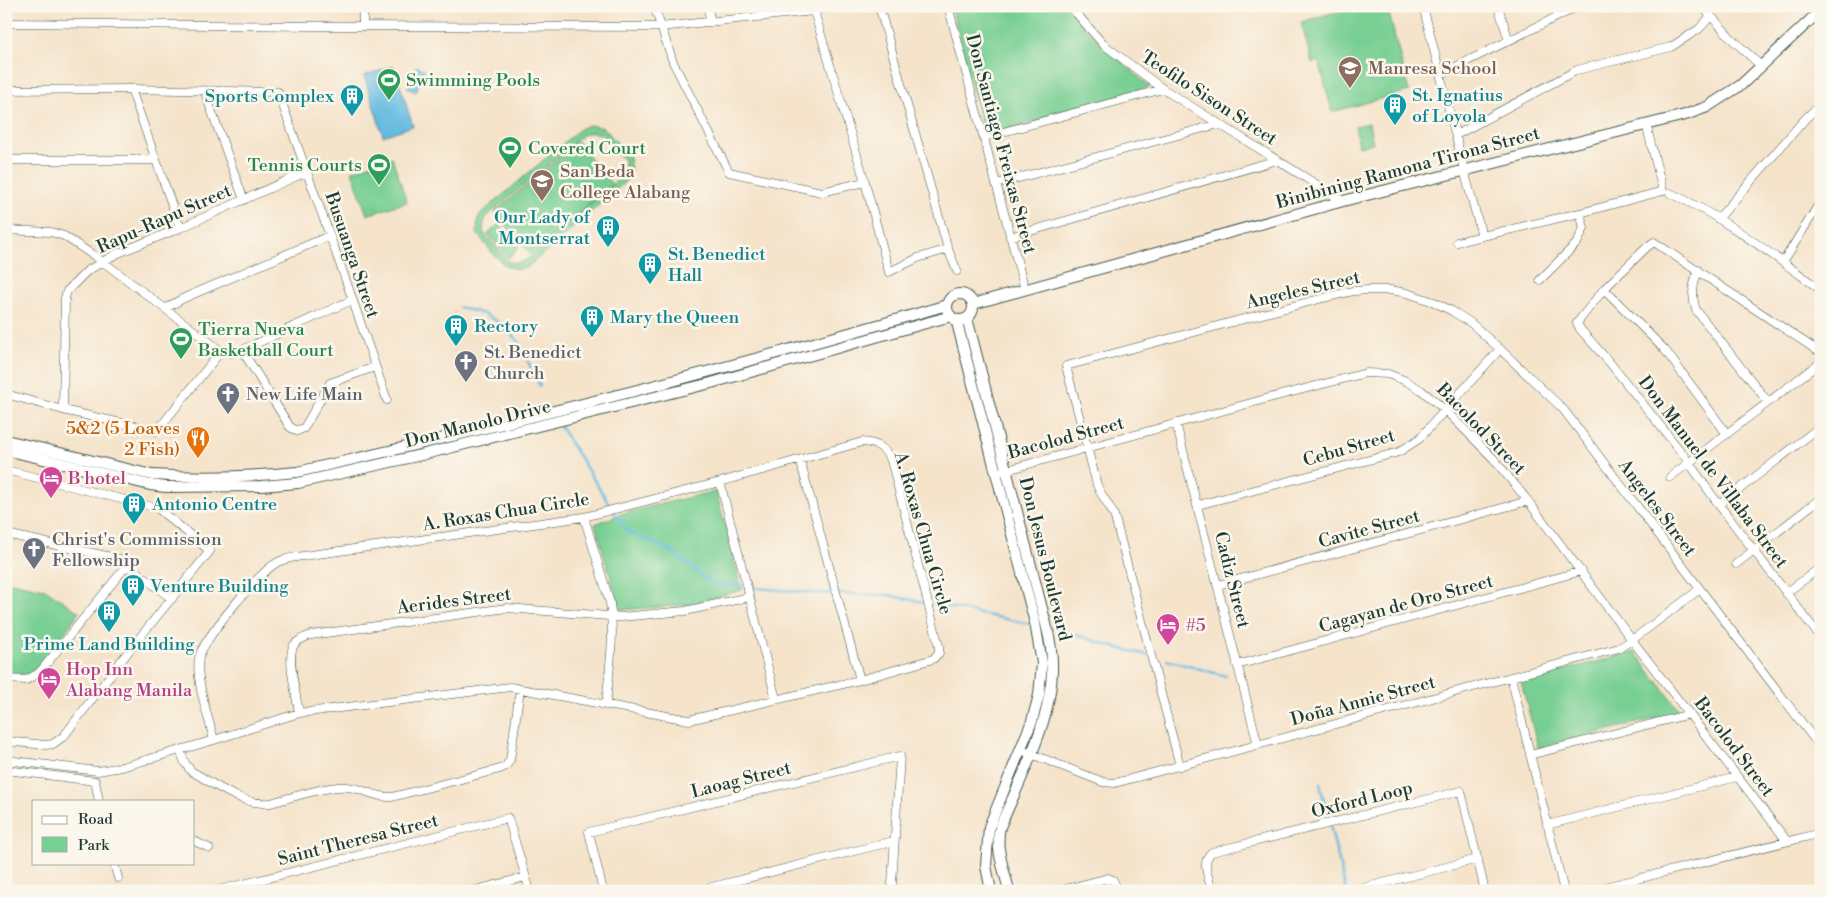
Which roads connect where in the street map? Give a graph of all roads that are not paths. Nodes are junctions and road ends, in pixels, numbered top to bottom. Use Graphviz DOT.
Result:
graph roads {
  1 [pos="363,6"];
  2 [pos="654,6"];
  3 [pos="707,6"];
  4 [pos="759,6"];
  5 [pos="832,6"];
  6 [pos="879,6"];
  7 [pos="948,6"];
  8 [pos="1070,6"];
  9 [pos="1423,6"];
  10 [pos="1498,6"];
  11 [pos="1558,6"];
  12 [pos="1579,6"];
  13 [pos="1702,6"];
  14 [pos="813,9"];
  15 [pos="1821,10"];
  16 [pos="1561,15"];
  17 [pos="1710,16"];
  18 [pos="762,17"];
  19 [pos="711,22"];
  20 [pos="6,23"];
  21 [pos="363,26"];
  22 [pos="660,27"];
  23 [pos="1508,40"];
  24 [pos="1761,66"];
  25 [pos="1441,74"];
  26 [pos="132,89"];
  27 [pos="1163,89"];
  28 [pos="6,90"];
  29 [pos="204,90"];
  30 [pos="1821,104"];
  31 [pos="1219,124"];
  32 [pos="1646,124"];
  33 [pos="1456,135"];
  34 [pos="984,137"];
  35 [pos="6,160"];
  36 [pos="156,160"];
  37 [pos="1277,160"];
  38 [pos="1464,170"];
  39 [pos="306,172"];
  40 [pos="865,182"];
  41 [pos="996,184"];
  42 [pos="1670,193"];
  43 [pos="244,200"];
  44 [pos="1343,201"];
  45 [pos="1821,201"];
  46 [pos="1580,213"];
  47 [pos="1718,219"];
  48 [pos="180,228"];
  49 [pos="6,230"];
  50 [pos="329,236"];
  51 [pos="1482,236"];
  52 [pos="1010,237"];
  53 [pos="1457,242"];
  54 [pos="948,249"];
  55 [pos="102,262"];
  56 [pos="1783,262"];
  57 [pos="1698,270"];
  58 [pos="957,271"];
  59 [pos="1540,280"];
  60 [pos="1026,290"];
  61 [pos="1604,290"];
  62 [pos="1821,290"];
  63 [pos="352,300"];
  64 [pos="948,304"];
  65 [pos="973,304"];
  66 [pos="166,308"];
  67 [pos="954,318"];
  68 [pos="967,318"];
  69 [pos="1500,349"];
  70 [pos="242,350"];
  71 [pos="221,351"];
  72 [pos="1821,353"];
  73 [pos="752,359"];
  74 [pos="1821,362"];
  75 [pos="375,367"];
  76 [pos="755,372"];
  77 [pos="637,390"];
  78 [pos="6,394"];
  79 [pos="387,400"];
  80 [pos="640,401"];
  81 [pos="1768,402"];
  82 [pos="1444,409"];
  83 [pos="62,410"];
  84 [pos="1176,423"];
  85 [pos="1821,426"];
  86 [pos="1727,434"];
  87 [pos="6,440"];
  88 [pos="422,444"];
  89 [pos="21,448"];
  90 [pos="1087,448"];
  91 [pos="6,450"];
  92 [pos="421,455"];
  93 [pos="800,460"];
  94 [pos="1689,463"];
  95 [pos="6,470"];
  96 [pos="1001,471"];
  97 [pos="1670,477"];
  98 [pos="261,481"];
  99 [pos="720,482"];
  100 [pos="1821,498"];
  101 [pos="1528,500"];
  102 [pos="1198,505"];
  103 [pos="1718,505"];
  104 [pos="584,517"];
  105 [pos="6,534"];
  106 [pos="1754,550"];
  107 [pos="128,564"];
  108 [pos="1736,564"];
  109 [pos="1821,567"];
  110 [pos="1582,571"];
  111 [pos="1218,585"];
  112 [pos="1700,589"];
  113 [pos="747,591"];
  114 [pos="1786,593"];
  115 [pos="172,599"];
  116 [pos="612,616"];
  117 [pos="1820,634"];
  118 [pos="1632,640"];
  119 [pos="1236,665"];
  120 [pos="1511,677"];
  121 [pos="6,679"];
  122 [pos="860,680"];
  123 [pos="520,688"];
  124 [pos="776,698"];
  125 [pos="606,705"];
  126 [pos="299,713"];
  127 [pos="1690,714"];
  128 [pos="214,740"];
  129 [pos="6,741"];
  130 [pos="1258,745"];
  131 [pos="1821,748"];
  132 [pos="180,750"];
  133 [pos="1025,752"];
  134 [pos="1530,755"];
  135 [pos="6,760"];
  136 [pos="1180,766"];
  137 [pos="6,770"];
  138 [pos="1738,777"];
  139 [pos="99,800"];
  140 [pos="1547,825"];
  141 [pos="1821,833"];
  142 [pos="195,841"];
  143 [pos="894,841"];
  144 [pos="1787,841"];
  145 [pos="209,848"];
  146 [pos="998,850"];
  147 [pos="986,851"];
  148 [pos="1478,860"];
  149 [pos="114,864"];
  150 [pos="526,877"];
  151 [pos="118,878"];
  152 [pos="215,891"];
  153 [pos="472,891"];
  154 [pos="530,891"];
  155 [pos="603,891"];
  156 [pos="696,891"];
  157 [pos="893,891"];
  158 [pos="991,891"];
  159 [pos="1009,891"];
  160 [pos="1058,891"];
  161 [pos="1118,891"];
  162 [pos="1212,891"];
  163 [pos="1351,891"];
  164 [pos="1485,891"];
  165 [pos="1564,891"];
  166 [pos="1590,891"];
  1 -- 21 [label="street"];
  2 -- 22 [label="street"];
  3 -- 19 [label="street"];
  4 -- 18 [label="street"];
  5 -- 14 [label="street"];
  6 -- 54 [label="street"];
  7 -- 34 [label="street, Don Santiago Freixas Street"];
  8 -- 27 [label="street, Teofilo Sison Street"];
  9 -- 25 [label="street"];
  10 -- 23 [label="street"];
  11 -- 16 [label="street"];
  12 -- 16 [label="street"];
  13 -- 17 [label="street"];
  14 -- 18 [label="street"];
  14 -- 40 [label="street"];
  15 -- 24 [label="street, Binibining Ramona Tirona Street"];
  16 -- 23 [label="street"];
  17 -- 24 [label="street"];
  17 -- 33 [label="street"];
  18 -- 19 [label="street"];
  19 -- 22 [label="street"];
  20 -- 21 [label="street"];
  21 -- 22 [label="street"];
  22 -- 40 [label="street"];
  23 -- 25 [label="street"];
  24 -- 32 [label="street, Binibining Ramona Tirona Street"];
  25 -- 33 [label="street"];
  26 -- 28 [label="street"];
  26 -- 29 [label="street"];
  26 -- 36 [label="street"];
  27 -- 31 [label="street, Teofilo Sison Street"];
  27 -- 34 [label="street"];
  29 -- 39 [label="street, Busuanga Street"];
  29 -- 43 [label="street"];
  30 -- 47 [label="street"];
  31 -- 37 [label="street, Teofilo Sison Street"];
  31 -- 41 [label="street"];
  32 -- 38 [label="street, Binibining Ramona Tirona Street"];
  32 -- 46 [label="street"];
  33 -- 38 [label="street"];
  34 -- 41 [label="street, Don Santiago Freixas Street"];
  35 -- 36 [label="street"];
  36 -- 48 [label="street"];
  37 -- 44 [label="street, Teofilo Sison Street"];
  37 -- 52 [label="street"];
  38 -- 44 [label="street, Binibining Ramona Tirona Street"];
  38 -- 51 [label="street"];
  39 -- 43 [label="street, Rapu-Rapu Street"];
  39 -- 50 [label="street, Busuanga Street"];
  40 -- 54 [label="street"];
  41 -- 52 [label="street, Don Santiago Freixas Street"];
  42 -- 47 [label="street"];
  43 -- 48 [label="street, Rapu-Rapu Street"];
  44 -- 60 [label="street, Binibining Ramona Tirona Street"];
  45 -- 56 [label="street"];
  46 -- 51 [label="street"];
  46 -- 59 [label="street"];
  47 -- 56 [label="street"];
  48 -- 55 [label="street, Rapu-Rapu Street"];
  49 -- 55 [label="street"];
  50 -- 63 [label="street, Busuanga Street"];
  50 -- 66 [label="street"];
  51 -- 53 [label="street"];
  52 -- 60 [label="street, Don Santiago Freixas Street"];
  54 -- 58 [label="street"];
  55 -- 66 [label="street"];
  55 -- 83 [label="street, Rapu-Rapu Street"];
  56 -- 62 [label="street"];
  57 -- 61 [label="street"];
  57 -- 72 [label="street"];
  57 -- 81 [label="street"];
  60 -- 65 [label="street, Binibining Ramona Tirona Street"];
  61 -- 86 [label="street"];
  61 -- 94 [label="street, Don Manuel de Villaba Street"];
  63 -- 70 [label="street"];
  63 -- 75 [label="street, Busuanga Street"];
  64 -- 65 [label="street"];
  64 -- 67 [label="street"];
  64 -- 73 [label="street, Don Manolo Drive"];
  65 -- 68 [label="street"];
  66 -- 71 [label="street"];
  67 -- 68 [label="street"];
  67 -- 76 [label="street, Don Manolo Drive"];
  67 -- 96 [label="street, Don Jesus Boulevard"];
  68 -- 96 [label="street, Don Jesus Boulevard"];
  69 -- 82 [label="street, Cebu Street"];
  69 -- 90 [label="street, Angeles Street"];
  69 -- 112 [label="street, Angeles Street"];
  70 -- 71 [label="street"];
  70 -- 75 [label="street"];
  71 -- 83 [label="street"];
  73 -- 76 [label="street"];
  73 -- 77 [label="street, Don Manolo Drive"];
  74 -- 81 [label="street"];
  75 -- 79 [label="street, Busuanga Street"];
  76 -- 80 [label="street, Don Manolo Drive"];
  77 -- 80 [label="street"];
  77 -- 88 [label="street, Don Manolo Drive"];
  78 -- 83 [label="street"];
  80 -- 92 [label="street, Don Manolo Drive"];
  81 -- 86 [label="street"];
  82 -- 84 [label="street, Bacolod Street"];
  82 -- 101 [label="street, Bacolod Street"];
  82 -- 102 [label="street, Cebu Street"];
  84 -- 90 [label="street, Bacolod Street"];
  84 -- 102 [label="street, Cadiz Street"];
  85 -- 103 [label="street"];
  86 -- 94 [label="street"];
  87 -- 89 [label="street, Don Manolo Drive"];
  88 -- 92 [label="street"];
  88 -- 98 [label="street, Don Manolo Drive"];
  89 -- 91 [label="street, Don Manolo Drive"];
  89 -- 98 [label="street, Don Manolo Drive"];
  90 -- 96 [label="street, Bacolod Street"];
  90 -- 136 [label="street, Angeles Street"];
  92 -- 98 [label="street, Don Manolo Drive"];
  93 -- 99 [label="street, A. Roxas Chua Circle"];
  93 -- 122 [label="street"];
  93 -- 122 [label="street, A. Roxas Chua Circle"];
  94 -- 97 [label="street"];
  94 -- 103 [label="street, Don Manuel de Villaba Street"];
  95 -- 115 [label="street"];
  96 -- 133 [label="street, Don Jesus Boulevard"];
  99 -- 104 [label="street, A. Roxas Chua Circle"];
  99 -- 113 [label="street"];
  100 -- 106 [label="street"];
  101 -- 110 [label="street, Bacolod Street"];
  101 -- 111 [label="street, Cavite Street"];
  102 -- 111 [label="street, Cadiz Street"];
  103 -- 106 [label="street, Don Manuel de Villaba Street"];
  104 -- 116 [label="street"];
  104 -- 128 [label="street, A. Roxas Chua Circle"];
  105 -- 107 [label="street"];
  106 -- 108 [label="street"];
  106 -- 114 [label="street, Don Manuel de Villaba Street"];
  107 -- 115 [label="street"];
  107 -- 121 [label="street"];
  109 -- 114 [label="street"];
  110 -- 118 [label="street, Bacolod Street"];
  110 -- 119 [label="street, Cagayan de Oro Street"];
  111 -- 119 [label="street, Cadiz Street"];
  112 -- 118 [label="street, Doña Annie Street"];
  112 -- 131 [label="street, Angeles Street"];
  113 -- 116 [label="street, Aerides Street"];
  113 -- 124 [label="street"];
  114 -- 117 [label="street, Don Manuel de Villaba Street"];
  115 -- 129 [label="street"];
  116 -- 125 [label="street"];
  116 -- 126 [label="street, Aerides Street"];
  118 -- 120 [label="street, Doña Annie Street"];
  118 -- 127 [label="street, Bacolod Street"];
  119 -- 130 [label="street, Cadiz Street"];
  120 -- 130 [label="street, Doña Annie Street"];
  120 -- 134 [label="street"];
  122 -- 124 [label="street, A. Roxas Chua Circle"];
  123 -- 125 [label="street, A. Roxas Chua Circle"];
  123 -- 126 [label="street, A. Roxas Chua Circle"];
  123 -- 132 [label="street"];
  124 -- 125 [label="street, A. Roxas Chua Circle"];
  126 -- 128 [label="street, A. Roxas Chua Circle"];
  127 -- 134 [label="street"];
  127 -- 138 [label="street, Bacolod Street"];
  128 -- 132 [label="street, A. Roxas Chua Circle"];
  130 -- 136 [label="street, Doña Annie Street"];
  132 -- 135 [label="street, A. Roxas Chua Circle"];
  133 -- 136 [label="street, Doña Annie Street"];
  133 -- 146 [label="street, Don Jesus Boulevard"];
  133 -- 147 [label="street, Don Jesus Boulevard"];
  134 -- 140 [label="street"];
  137 -- 139 [label="street"];
  138 -- 140 [label="street"];
  138 -- 144 [label="street, Bacolod Street"];
  140 -- 165 [label="street"];
  141 -- 144 [label="street"];
  142 -- 145 [label="street"];
  143 -- 155 [label="street, Laoag Street"];
  143 -- 156 [label="street"];
  143 -- 157 [label="street"];
  144 -- 166 [label="street"];
  146 -- 147 [label="street"];
  146 -- 159 [label="street, Don Jesus Boulevard"];
  147 -- 158 [label="street, Don Jesus Boulevard"];
  148 -- 162 [label="street, Oxford Loop"];
  148 -- 163 [label="street"];
  148 -- 164 [label="street, Oxford Loop"];
  149 -- 151 [label="street"];
  150 -- 152 [label="street, Saint Theresa Street"];
  150 -- 153 [label="street"];
  150 -- 154 [label="street"];
  160 -- 161 [label="street"];
}
